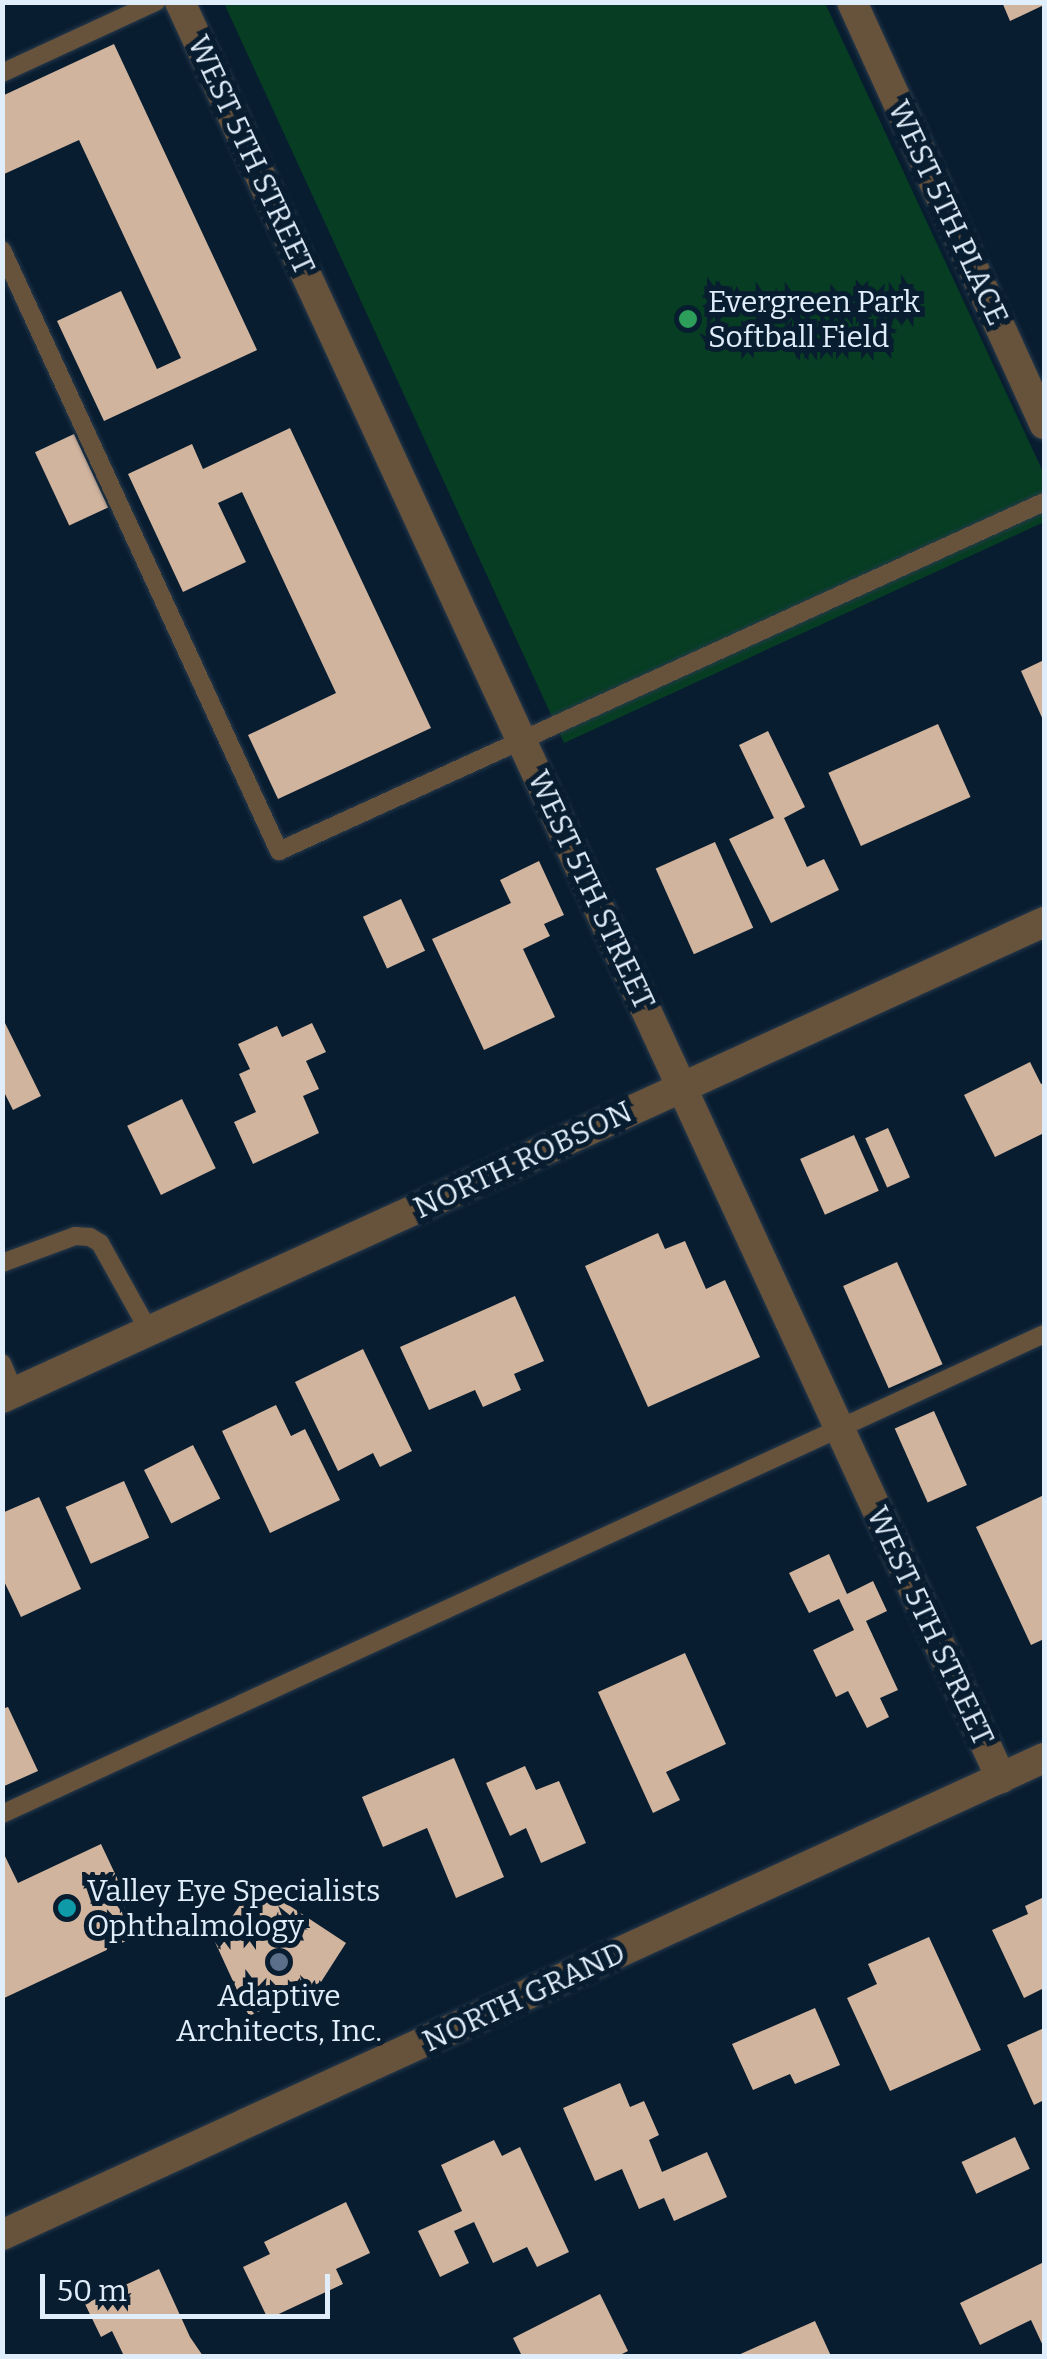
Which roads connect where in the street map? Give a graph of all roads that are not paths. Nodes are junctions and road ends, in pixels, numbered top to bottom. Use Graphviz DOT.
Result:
graph roads {
  1 [pos="156,2"];
  2 [pos="180,2"];
  3 [pos="852,2"];
  4 [pos="2,73"];
  5 [pos="2,250"];
  6 [pos="1044,424"];
  7 [pos="1044,502"];
  8 [pos="522,741"];
  9 [pos="1044,922"];
  10 [pos="682,1088"];
  11 [pos="2,1263"];
  12 [pos="149,1331"];
  13 [pos="1044,1334"];
  14 [pos="2,1362"];
  15 [pos="9,1396"];
  16 [pos="839,1428"];
  17 [pos="1044,1758"];
  18 [pos="1001,1778"];
  19 [pos="2,1814"];
  20 [pos="2,2235"];
  1 -- 4 [label="lane"];
  2 -- 8 [label="street, WEST 5TH STREET"];
  3 -- 6 [label="street, WEST 5TH PLACE"];
  5 -- 8 [label="lane"];
  7 -- 8 [label="lane"];
  8 -- 10 [label="street, WEST 5TH STREET"];
  9 -- 10 [label="street, NORTH ROBSON"];
  10 -- 12 [label="street, NORTH ROBSON"];
  10 -- 16 [label="street, WEST 5TH STREET"];
  11 -- 12 [label="lane"];
  12 -- 15 [label="street, NORTH ROBSON"];
  13 -- 16 [label="lane"];
  14 -- 15 [label="lane"];
  16 -- 18 [label="street, WEST 5TH STREET"];
  16 -- 19 [label="lane"];
  17 -- 18 [label="street, NORTH GRAND"];
  18 -- 20 [label="street, NORTH GRAND"];
}
